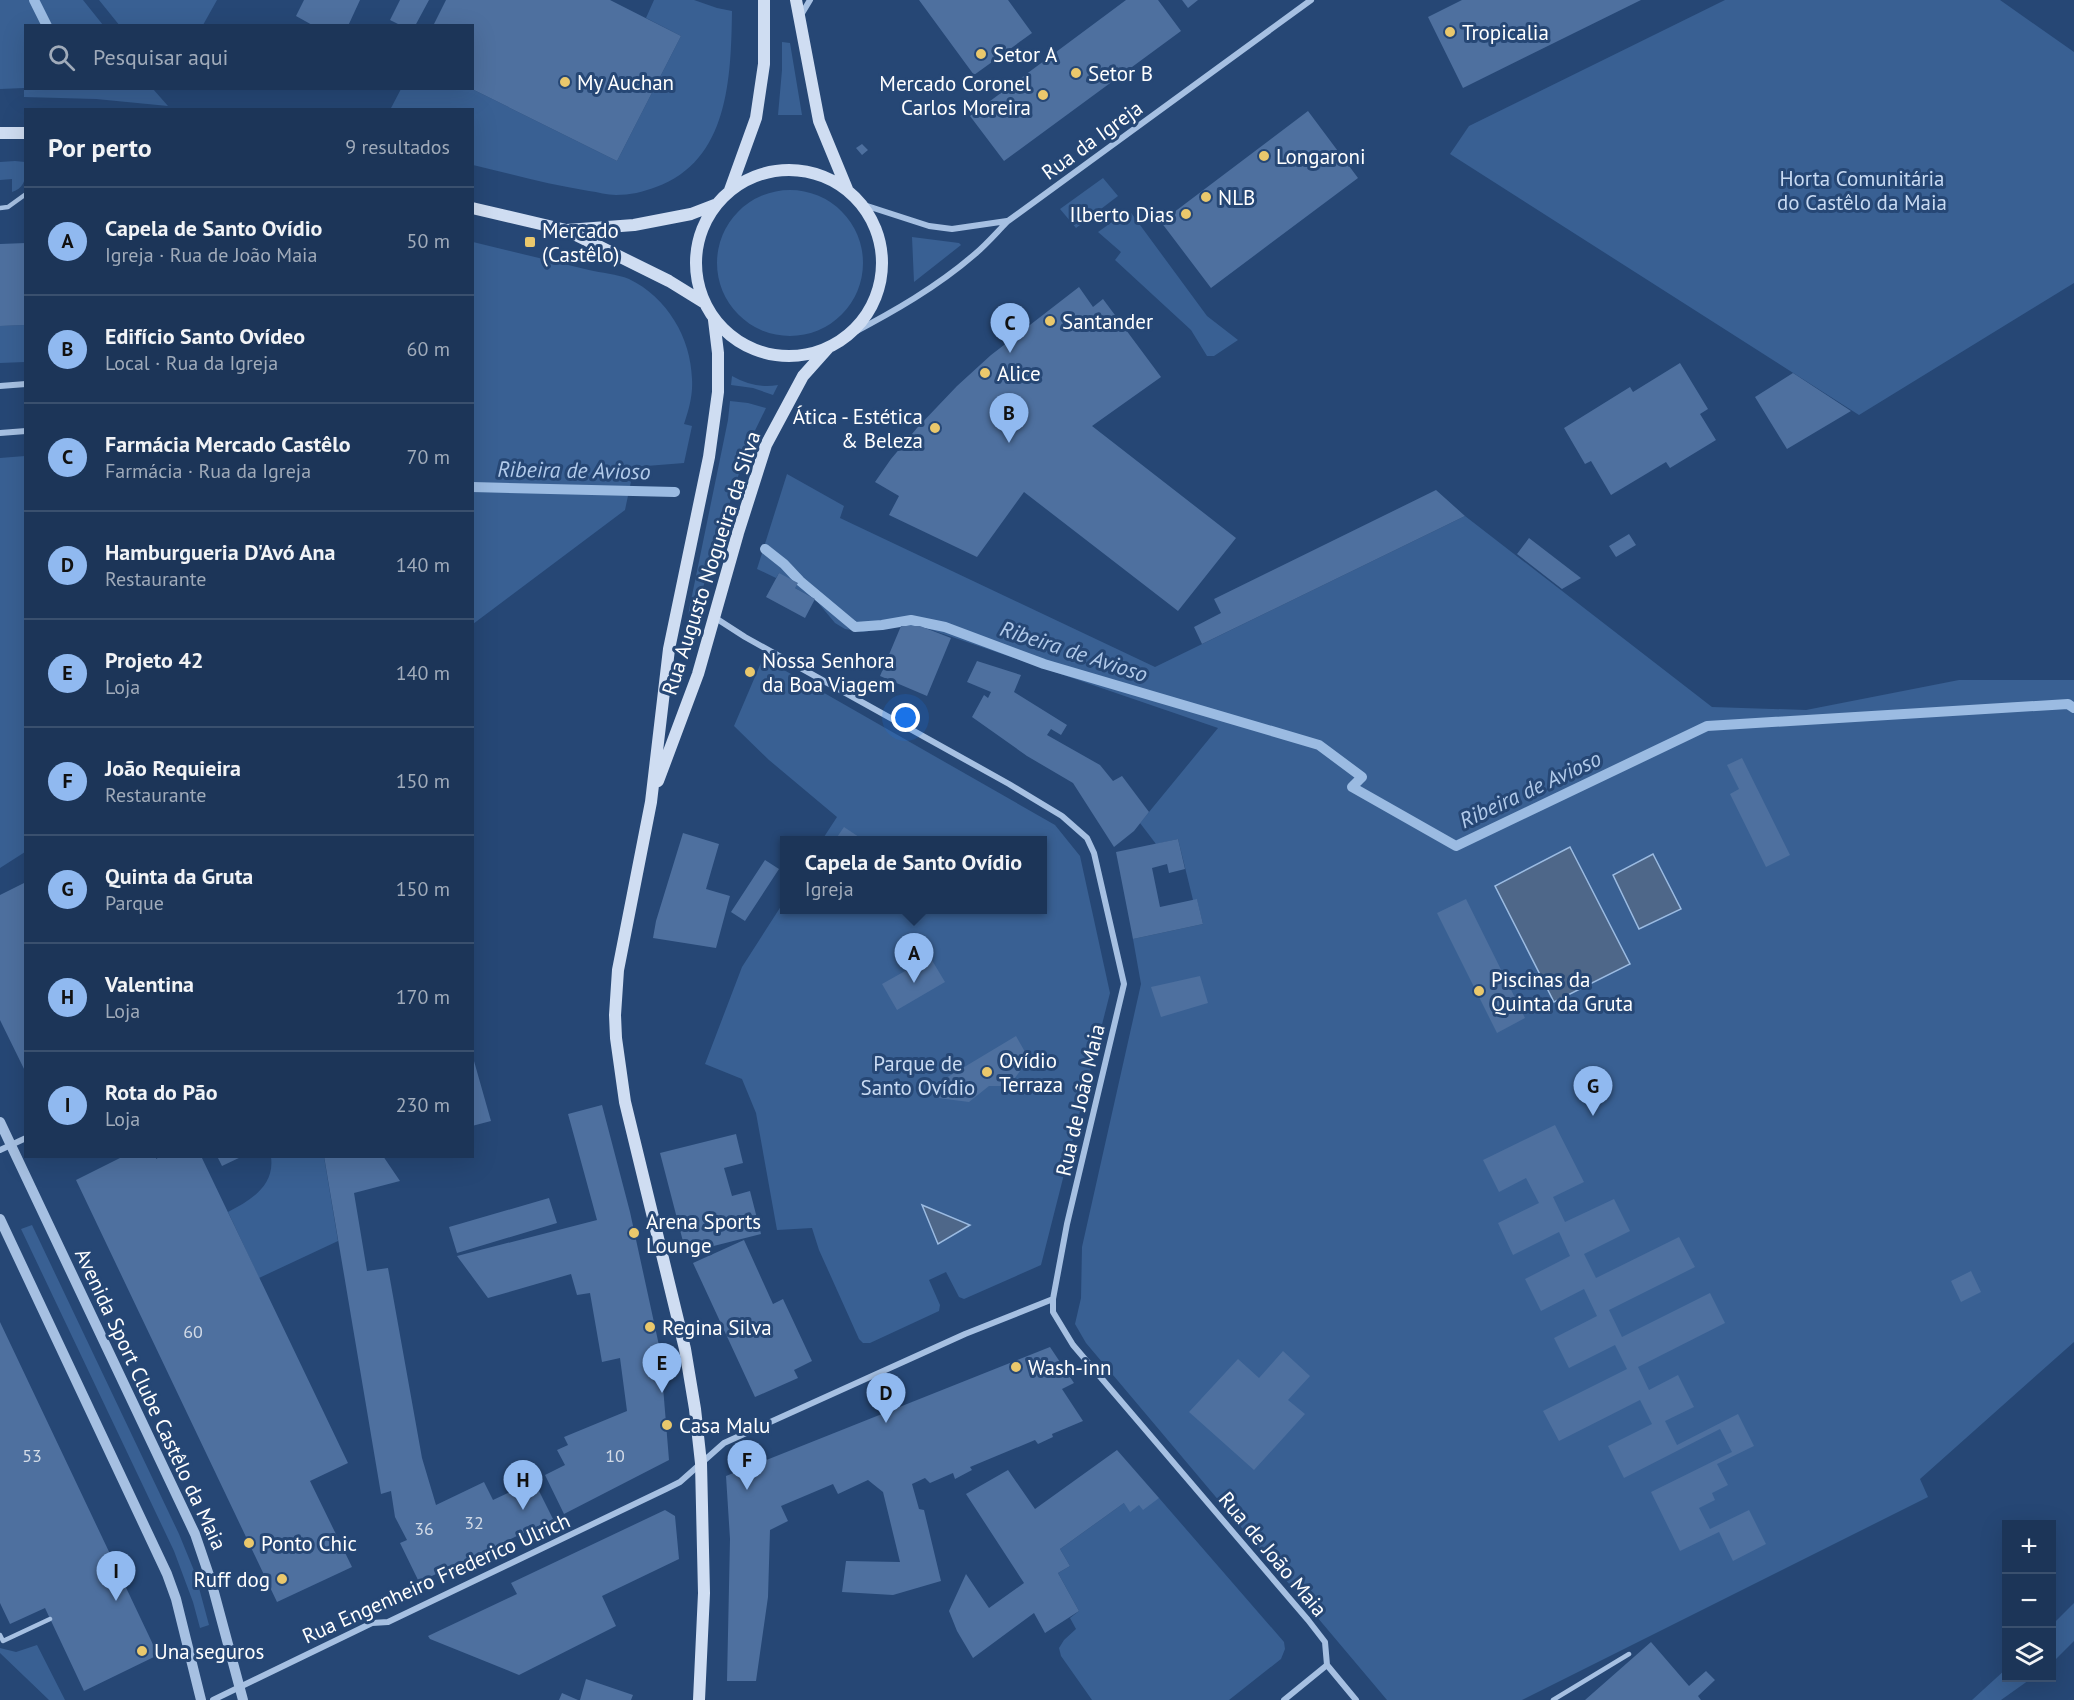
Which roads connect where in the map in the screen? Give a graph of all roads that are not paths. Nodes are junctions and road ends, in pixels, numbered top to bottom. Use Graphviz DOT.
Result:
graph roads {
  1 [pos="764,0"];
  2 [pos="796,0"];
  3 [pos="810,0"];
  4 [pos="1311,0"];
  5 [pos="799,18"];
  6 [pos="24,133"];
  7 [pos="0,134"];
  8 [pos="730,190"];
  9 [pos="847,190"];
  10 [pos="24,195"];
  11 [pos="717,204"];
  12 [pos="861,204"];
  13 [pos="0,208"];
  14 [pos="474,208"];
  15 [pos="1008,221"];
  16 [pos="566,230"];
  17 [pos="703,302"];
  18 [pos="714,320"];
  19 [pos="849,335"];
  20 [pos="828,348"];
  21 [pos="24,384"];
  22 [pos="0,386"];
  23 [pos="24,431"];
  24 [pos="0,433"];
  25 [pos="713,617"];
  26 [pos="651,802"];
  27 [pos="0,1122"];
  28 [pos="24,1139"];
  29 [pos="11,1145"];
  30 [pos="0,1150"];
  31 [pos="0,1219"];
  32 [pos="1053,1299"];
  33 [pos="701,1463"];
  34 [pos="50,1619"];
  35 [pos="0,1635"];
  36 [pos="1629,1654"];
  37 [pos="1327,1665"];
  38 [pos="239,1687"];
  39 [pos="201,1700"];
  40 [pos="213,1700"];
  41 [pos="243,1700"];
  42 [pos="699,1700"];
  43 [pos="1284,1700"];
  44 [pos="1356,1700"];
  45 [pos="1553,1700"];
  1 -- 8 [label="main road"];
  2 -- 5 [label="main road"];
  3 -- 5 [label="street"];
  4 -- 15 [label="street, Rua da Igreja"];
  5 -- 9 [label="main road"];
  6 -- 7 [label="main road"];
  8 -- 9 [label="main road"];
  8 -- 11 [label="main road"];
  9 -- 12 [label="main road"];
  10 -- 13 [label="lane"];
  11 -- 16 [label="main road"];
  11 -- 17 [label="main road"];
  12 -- 15 [label="street, Rua da Igreja"];
  12 -- 19 [label="main road"];
  14 -- 16 [label="main road"];
  15 -- 19 [label="street, Rua da Igreja"];
  16 -- 17 [label="main road"];
  17 -- 18 [label="main road"];
  18 -- 20 [label="main road"];
  18 -- 26 [label="main road, Rua Augusto Nogueira da Silva"];
  19 -- 20 [label="main road"];
  20 -- 25 [label="main road, Rua Augusto Nogueira da Silva"];
  21 -- 22 [label="street"];
  23 -- 24 [label="street"];
  25 -- 26 [label="main road, Rua Augusto Nogueira da Silva"];
  25 -- 32 [label="street, Rua de João Maia"];
  26 -- 33 [label="main road, Rua Augusto Nogueira da Silva"];
  27 -- 29 [label="street, Avenida Sport Clube Castêlo da Maia"];
  28 -- 29 [label="street"];
  29 -- 30 [label="street"];
  29 -- 38 [label="street, Avenida Sport Clube Castêlo da Maia"];
  31 -- 39 [label="street"];
  32 -- 33 [label="street, Rua Engenheiro Frederico Ulrich"];
  32 -- 37 [label="street, Rua de João Maia"];
  33 -- 38 [label="street, Rua Engenheiro Frederico Ulrich"];
  33 -- 42 [label="main road, Rua Augusto Nogueira da Silva"];
  34 -- 35 [label="lane"];
  36 -- 45 [label="lane"];
  37 -- 43 [label="street"];
  37 -- 44 [label="street, Rua de João Maia"];
  38 -- 40 [label="street, Rua Engenheiro Frederico Ulrich"];
  38 -- 41 [label="street, Avenida Sport Clube Castêlo da Maia"];
}
